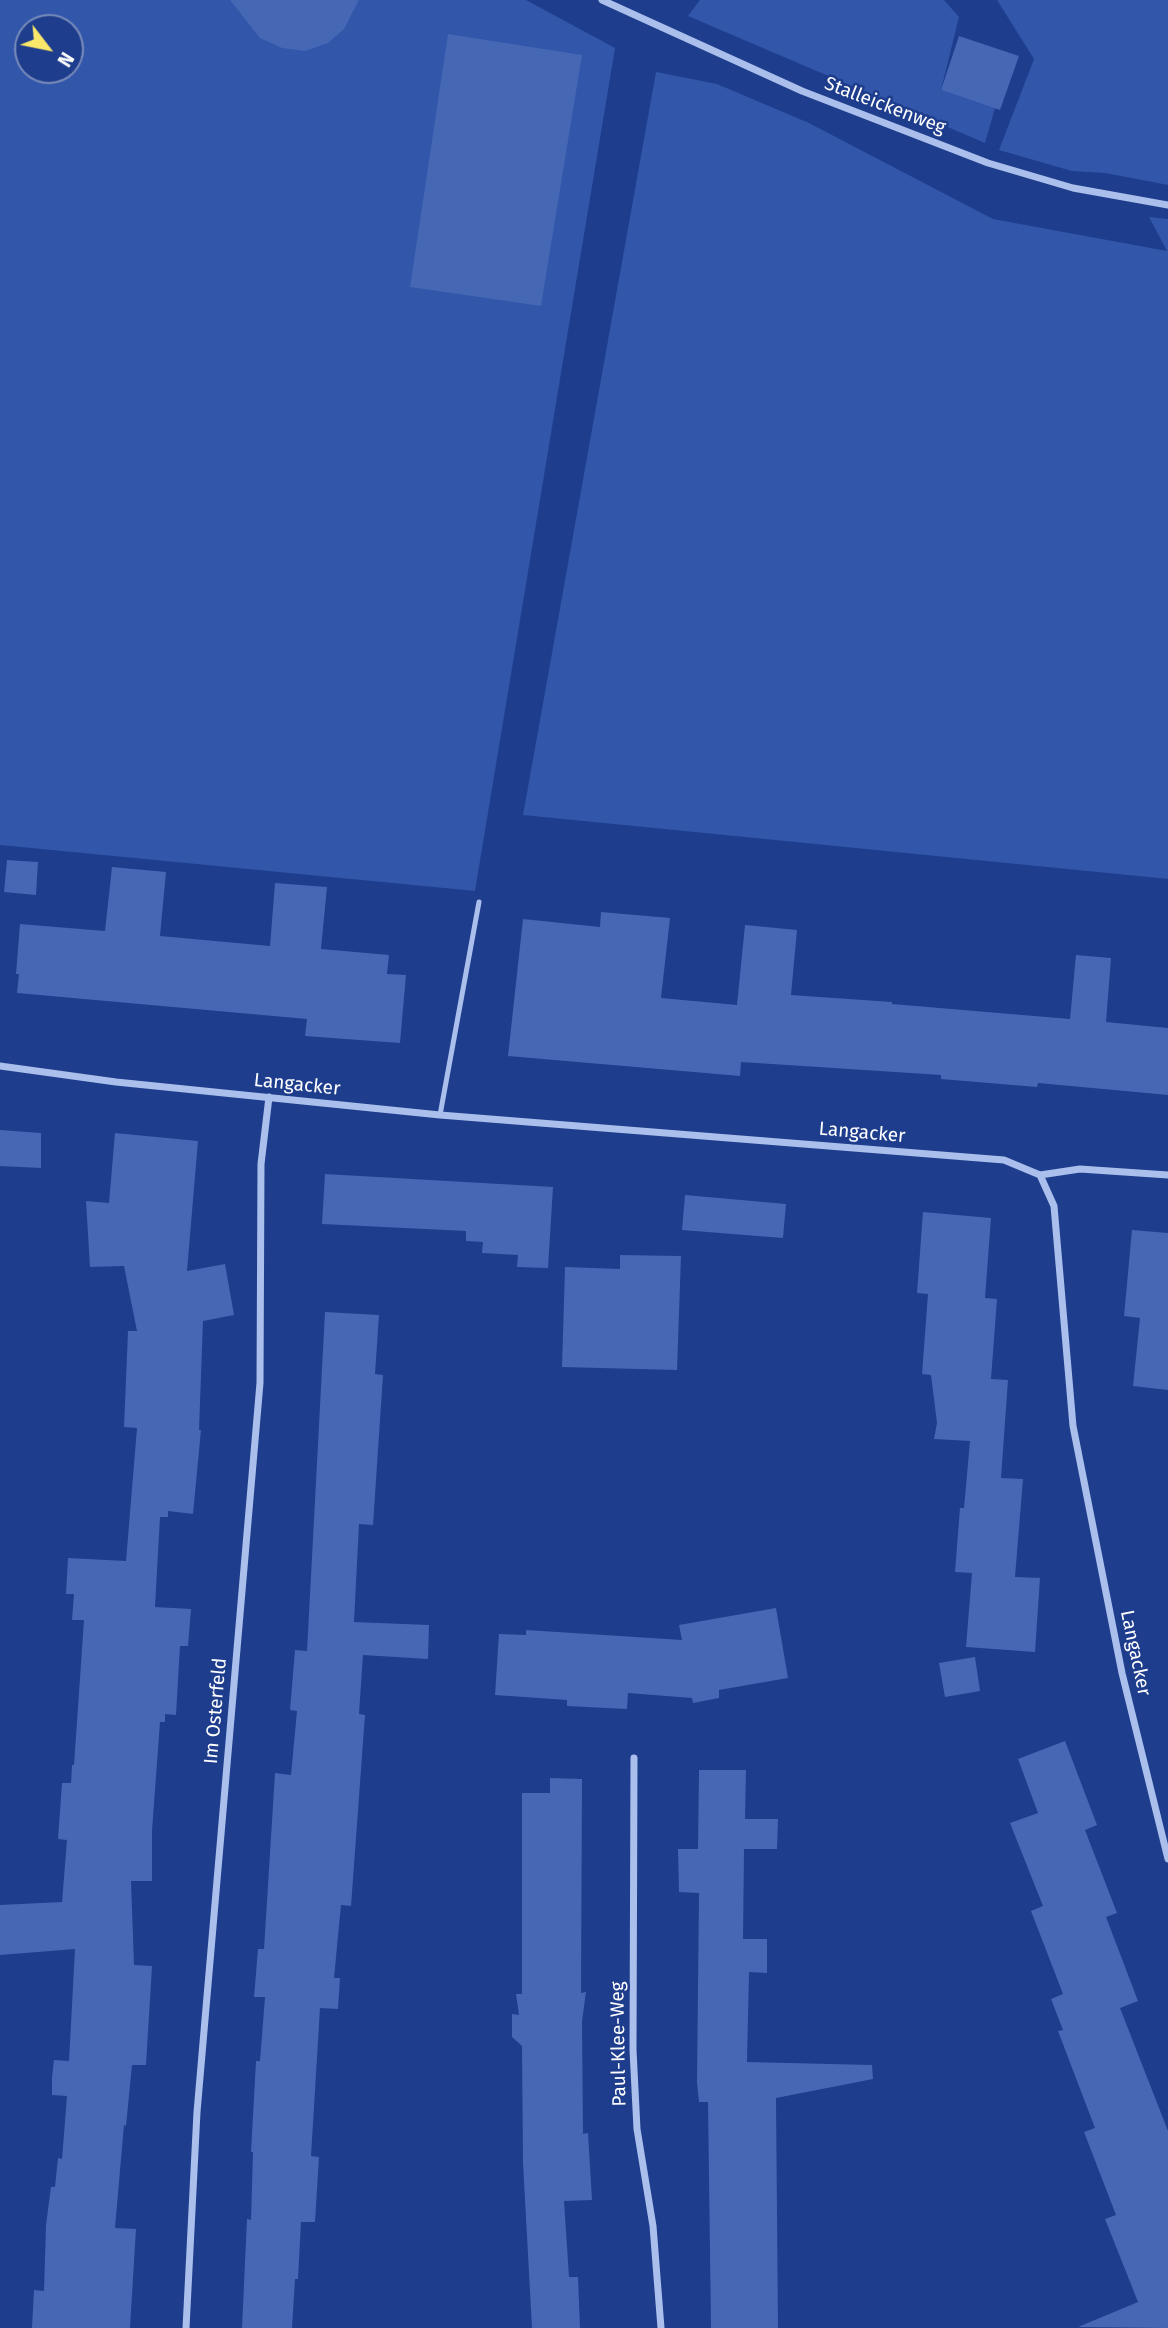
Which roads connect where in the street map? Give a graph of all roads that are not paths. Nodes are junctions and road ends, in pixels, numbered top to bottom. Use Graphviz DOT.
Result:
graph roads {
  1 [pos="602,0"];
  2 [pos="1168,205"];
  3 [pos="479,902"];
  4 [pos="0,1066"];
  5 [pos="269,1097"];
  6 [pos="440,1115"];
  7 [pos="1040,1175"];
  8 [pos="1168,1175"];
  9 [pos="634,1758"];
  10 [pos="1166,1843"];
  11 [pos="1168,1859"];
  12 [pos="186,2328"];
  13 [pos="661,2328"];
  1 -- 2 [label="street, Stalleickenweg"];
  3 -- 6 [label="lane"];
  4 -- 5 [label="street, Langacker"];
  5 -- 6 [label="street, Langacker"];
  5 -- 12 [label="street, Im Osterfeld"];
  6 -- 7 [label="street, Langacker"];
  7 -- 8 [label="street"];
  7 -- 10 [label="street, Langacker"];
  9 -- 13 [label="street, Paul-Klee-Weg"];
  10 -- 11 [label="street, Langacker"];
}
